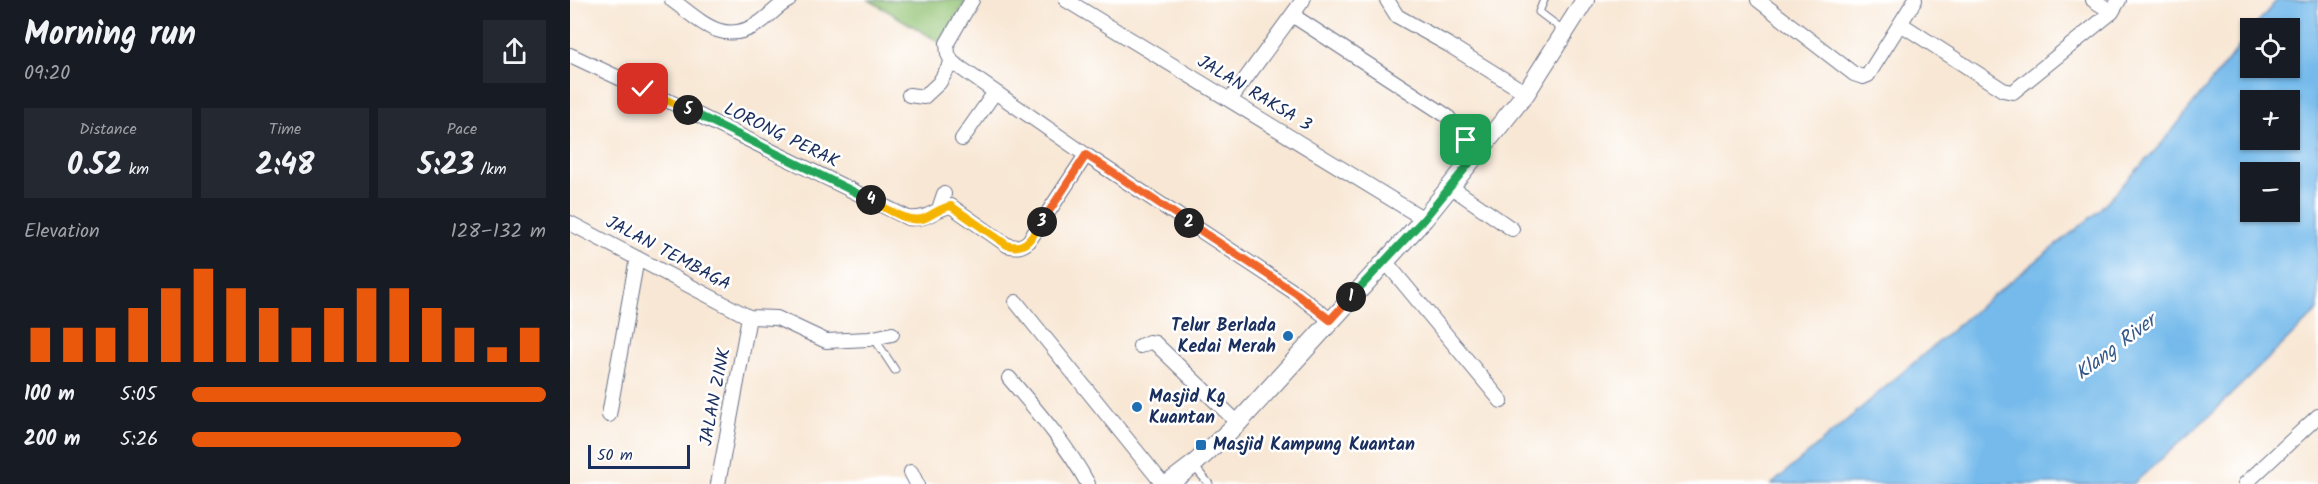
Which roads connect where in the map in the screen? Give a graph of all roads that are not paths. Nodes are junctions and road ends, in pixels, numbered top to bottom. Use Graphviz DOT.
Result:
graph roads {
  1 [pos="672,0"];
  2 [pos="789,0"];
  3 [pos="972,0"];
  4 [pos="1068,0"];
  5 [pos="1303,0"];
  6 [pos="1387,0"];
  7 [pos="1544,0"];
  8 [pos="1585,0"];
  9 [pos="1915,0"];
  10 [pos="2093,0"];
  11 [pos="1764,2"];
  12 [pos="2116,6"];
  13 [pos="1292,15"];
  14 [pos="1901,24"];
  15 [pos="1565,32"];
  16 [pos="570,55"];
  17 [pos="952,62"];
  18 [pos="995,92"];
  19 [pos="1526,93"];
  20 [pos="909,95"];
  21 [pos="1230,100"];
  22 [pos="962,140"];
  23 [pos="1086,155"];
  24 [pos="1472,160"];
  25 [pos="1450,187"];
  26 [pos="1424,219"];
  27 [pos="570,223"];
  28 [pos="1512,229"];
  29 [pos="637,258"];
  30 [pos="1385,261"];
  31 [pos="1016,302"];
  32 [pos="749,317"];
  33 [pos="1330,320"];
  34 [pos="892,334"];
  35 [pos="873,338"];
  36 [pos="1140,346"];
  37 [pos="895,370"];
  38 [pos="1009,378"];
  39 [pos="1502,401"];
  40 [pos="609,416"];
  41 [pos="2318,416"];
  42 [pos="1238,423"];
  43 [pos="1193,465"];
  44 [pos="718,484"];
  45 [pos="1088,484"];
  46 [pos="1163,484"];
  47 [pos="1168,484"];
  48 [pos="1209,484"];
  49 [pos="2245,484"];
  1 -- 2 [label="street"];
  3 -- 17 [label="street"];
  4 -- 21 [label="street, JALAN RAKSA 3"];
  5 -- 13 [label="street"];
  6 -- 19 [label="street"];
  7 -- 15 [label="lane"];
  8 -- 15 [label="street"];
  9 -- 14 [label="street"];
  10 -- 12 [label="street"];
  11 -- 14 [label="street"];
  12 -- 14 [label="street"];
  13 -- 21 [label="street"];
  13 -- 24 [label="street"];
  15 -- 19 [label="street"];
  16 -- 23 [label="street, LORONG PERAK"];
  17 -- 18 [label="street"];
  17 -- 20 [label="street"];
  18 -- 22 [label="street"];
  18 -- 23 [label="street"];
  19 -- 24 [label="street"];
  21 -- 26 [label="street, JALAN RAKSA 3"];
  23 -- 33 [label="street"];
  24 -- 25 [label="street"];
  25 -- 26 [label="street"];
  25 -- 28 [label="street"];
  26 -- 30 [label="street"];
  27 -- 29 [label="street, JALAN TEMBAGA"];
  29 -- 32 [label="street, JALAN TEMBAGA"];
  29 -- 40 [label="street"];
  30 -- 33 [label="street"];
  30 -- 39 [label="street"];
  31 -- 46 [label="street"];
  32 -- 35 [label="street"];
  32 -- 44 [label="street, JALAN ZINK"];
  33 -- 42 [label="street"];
  34 -- 35 [label="street"];
  35 -- 37 [label="lane"];
  36 -- 42 [label="street"];
  38 -- 45 [label="street"];
  41 -- 49 [label="street"];
  42 -- 43 [label="street"];
  43 -- 47 [label="street"];
  43 -- 48 [label="lane"];
}
